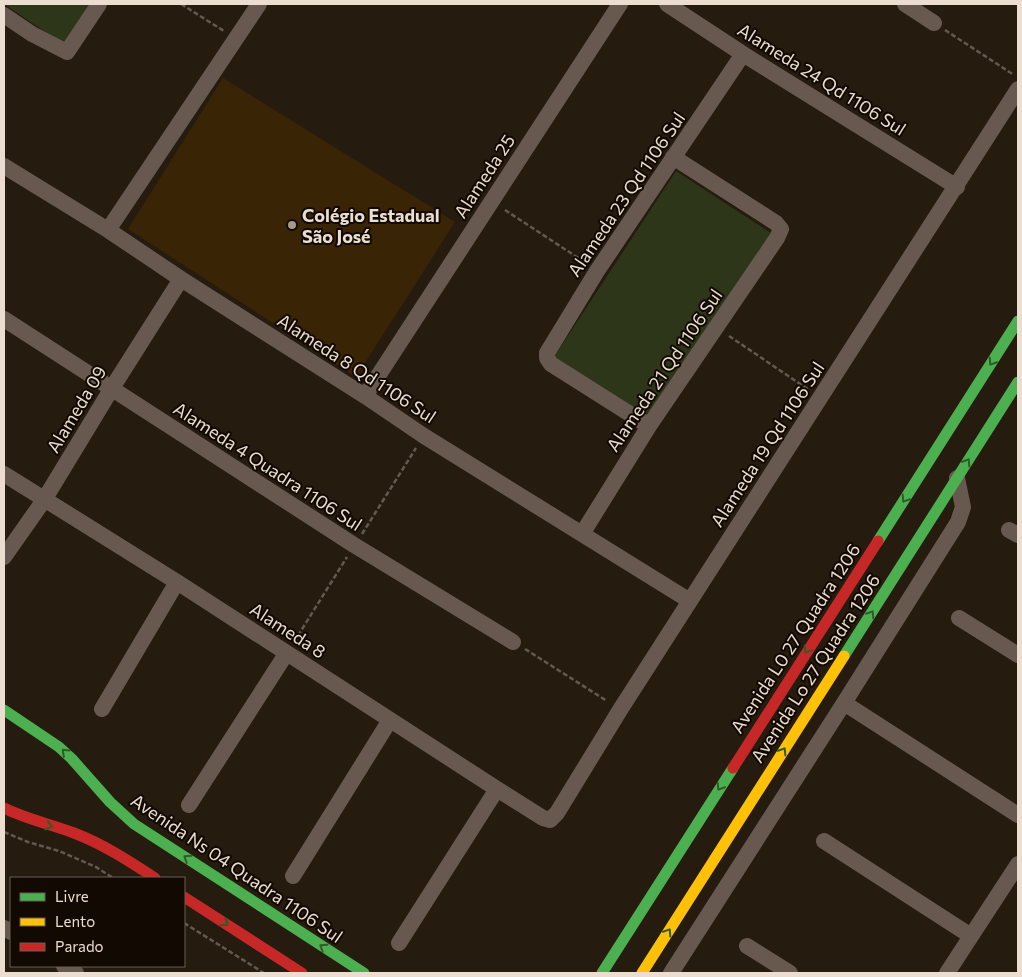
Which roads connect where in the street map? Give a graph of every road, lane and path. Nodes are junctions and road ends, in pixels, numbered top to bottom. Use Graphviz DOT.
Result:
graph roads {
  1 [pos="99,4"];
  2 [pos="181,4"];
  3 [pos="259,4"];
  4 [pos="620,4"];
  5 [pos="667,4"];
  6 [pos="905,4"];
  7 [pos="4,15"];
  8 [pos="934,23"];
  9 [pos="236,39"];
  10 [pos="743,54"];
  11 [pos="1018,78"];
  12 [pos="1018,89"];
  13 [pos="673,158"];
  14 [pos="4,166"];
  15 [pos="957,187"];
  16 [pos="492,201"];
  17 [pos="108,230"];
  18 [pos="597,271"];
  19 [pos="181,279"];
  20 [pos="4,320"];
  21 [pos="1018,321"];
  22 [pos="716,328"];
  23 [pos="1018,382"];
  24 [pos="112,388"];
  25 [pos="365,396"];
  26 [pos="821,398"];
  27 [pos="649,426"];
  28 [pos="4,474"];
  29 [pos="957,478"];
  30 [pos="44,500"];
  31 [pos="582,534"];
  32 [pos="4,558"];
  33 [pos="177,582"];
  34 [pos="690,601"];
  35 [pos="959,618"];
  36 [pos="514,642"];
  37 [pos="286,654"];
  38 [pos="1018,656"];
  39 [pos="844,703"];
  40 [pos="102,709"];
  41 [pos="4,710"];
  42 [pos="620,710"];
  43 [pos="390,720"];
  44 [pos="795,733"];
  45 [pos="817,746"];
  46 [pos="772,768"];
  47 [pos="795,780"];
  48 [pos="497,789"];
  49 [pos="189,805"];
  50 [pos="4,808"];
  51 [pos="1018,815"];
  52 [pos="550,820"];
  53 [pos="4,832"];
  54 [pos="824,841"];
  55 [pos="1018,864"];
  56 [pos="293,876"];
  57 [pos="111,877"];
  58 [pos="153,877"];
  59 [pos="185,898"];
  60 [pos="185,924"];
  61 [pos="971,936"];
  62 [pos="399,943"];
  63 [pos="746,946"];
  64 [pos="264,973"];
  65 [pos="302,973"];
  66 [pos="364,973"];
  67 [pos="602,973"];
  68 [pos="642,973"];
  69 [pos="671,973"];
  70 [pos="790,973"];
  71 [pos="947,973"];
  1 -- 7 [label="street"];
  2 -- 9 [label="path"];
  3 -- 9 [label="street"];
  4 -- 16 [label="street, Alameda 25"];
  5 -- 10 [label="street, Alameda 24 Qd 1106 Sul"];
  6 -- 8 [label="street"];
  8 -- 11 [label="path"];
  9 -- 17 [label="street"];
  10 -- 13 [label="street, Alameda 23 Qd 1106 Sul"];
  10 -- 15 [label="street, Alameda 24 Qd 1106 Sul"];
  12 -- 15 [label="street, Alameda 19 Qd 1106 Sul"];
  13 -- 18 [label="street, Alameda 23 Qd 1106 Sul"];
  13 -- 22 [label="street, Alameda 21 Qd 1106 Sul"];
  14 -- 17 [label="street, Alameda 8 Qd 1106 Sul"];
  15 -- 26 [label="street, Alameda 19 Qd 1106 Sul"];
  16 -- 18 [label="path"];
  16 -- 25 [label="street, Alameda 25"];
  17 -- 19 [label="street, Alameda 8 Qd 1106 Sul"];
  18 -- 27 [label="street, Alameda 23 Qd 1106 Sul"];
  19 -- 24 [label="street, Alameda 09"];
  19 -- 25 [label="street, Alameda 8 Qd 1106 Sul"];
  20 -- 24 [label="street, Alameda 4 Quadra 1106 Sul"];
  21 -- 67 [label="main road, Avenida L0 27 Quadra 1206, one-way"];
  22 -- 26 [label="path"];
  22 -- 27 [label="street, Alameda 21 Qd 1106 Sul"];
  29 -- 23 [label="main road, Avenida Lo 27 Quadra 1206, one-way"];
  24 -- 30 [label="street, Alameda 09"];
  24 -- 36 [label="street, Alameda 4 Quadra 1106 Sul"];
  25 -- 31 [label="street, Alameda 8 Qd 1106 Sul"];
  26 -- 34 [label="street, Alameda 19 Qd 1106 Sul"];
  27 -- 31 [label="street, Alameda 21 Qd 1106 Sul"];
  28 -- 30 [label="street, Alameda 8"];
  29 -- 39 [label="street"];
  44 -- 29 [label="main road, Avenida Lo 27 Quadra 1206, one-way"];
  30 -- 32 [label="street, Alameda 09"];
  30 -- 33 [label="street, Alameda 8"];
  31 -- 34 [label="street, Alameda 8 Qd 1106 Sul"];
  33 -- 37 [label="street, Alameda 8"];
  33 -- 40 [label="street"];
  34 -- 42 [label="street, Alameda 19 Qd 1106 Sul"];
  35 -- 38 [label="street"];
  36 -- 42 [label="path"];
  37 -- 43 [label="street, Alameda 8"];
  37 -- 49 [label="street"];
  39 -- 45 [label="street"];
  39 -- 51 [label="street"];
  66 -- 41 [label="main road, Avenida Ns 04 Quadra 1106 Sul, one-way"];
  42 -- 52 [label="street, Alameda 19 Qd 1106 Sul"];
  43 -- 48 [label="street, Alameda 8"];
  43 -- 56 [label="street"];
  44 -- 45 [label="street"];
  46 -- 44 [label="main road, Avenida Lo 27 Quadra 1206, one-way"];
  45 -- 47 [label="street"];
  46 -- 47 [label="street"];
  68 -- 46 [label="main road, Avenida Lo 27 Quadra 1206, one-way"];
  47 -- 69 [label="street"];
  48 -- 52 [label="street, Alameda 8"];
  48 -- 62 [label="street"];
  50 -- 58 [label="main road, one-way"];
  53 -- 57 [label="path"];
  54 -- 61 [label="street"];
  55 -- 61 [label="street"];
  59 -- 65 [label="main road, one-way"];
  60 -- 64 [label="path"];
  61 -- 71 [label="street"];
  63 -- 70 [label="street"];
}
